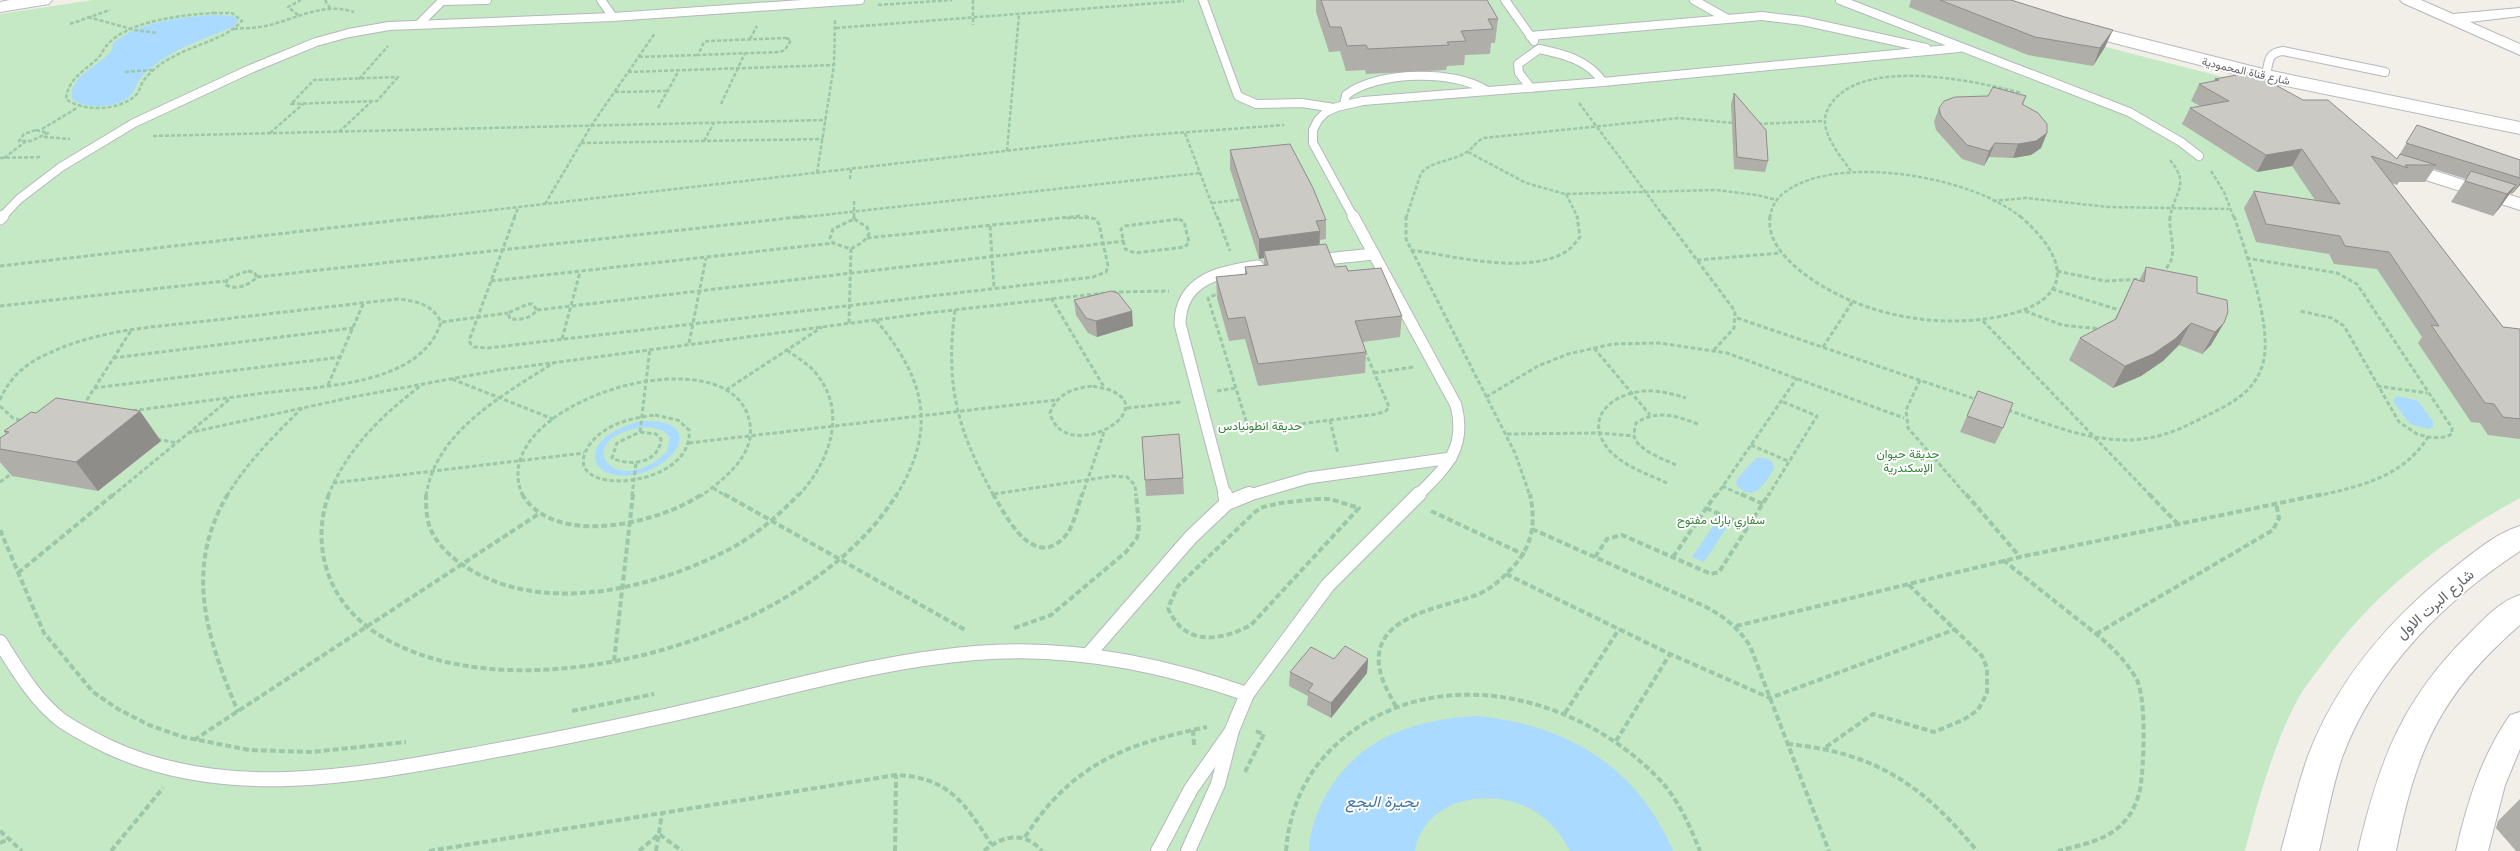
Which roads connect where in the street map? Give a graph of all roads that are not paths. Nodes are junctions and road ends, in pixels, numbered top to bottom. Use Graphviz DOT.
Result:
graph roads {
  1 [pos="43,0"];
  2 [pos="487,0"];
  3 [pos="601,0"];
  4 [pos="860,0"];
  5 [pos="1202,0"];
  6 [pos="1505,0"];
  7 [pos="1694,0"];
  8 [pos="1840,0"];
  9 [pos="2415,0"];
  10 [pos="442,1"];
  11 [pos="0,7"];
  12 [pos="2518,12"];
  13 [pos="613,17"];
  14 [pos="1726,18"];
  15 [pos="2451,19"];
  16 [pos="2054,23"];
  17 [pos="419,24"];
  18 [pos="1530,36"];
  19 [pos="1959,48"];
  20 [pos="1539,49"];
  21 [pos="1938,50"];
  22 [pos="2520,50"];
  23 [pos="2385,72"];
  24 [pos="2266,76"];
  25 [pos="1603,82"];
  26 [pos="1531,88"];
  27 [pos="1487,91"];
  28 [pos="1339,107"];
  29 [pos="2520,128"];
  30 [pos="2199,156"];
  31 [pos="2396,164"];
  32 [pos="2520,204"];
  33 [pos="0,219"];
  34 [pos="1374,254"];
  35 [pos="1308,261"];
  36 [pos="1270,265"];
  37 [pos="1451,458"];
  38 [pos="1227,503"];
  39 [pos="2520,537"];
  40 [pos="2520,607"];
  41 [pos="0,642"];
  42 [pos="1089,654"];
  43 [pos="1247,694"];
  44 [pos="2520,724"];
  45 [pos="1233,727"];
  46 [pos="1158,851"];
  47 [pos="1188,851"];
  48 [pos="2300,851"];
  49 [pos="2377,851"];
  50 [pos="2472,851"];
  1 -- 11 [label="main road"];
  2 -- 10 [label="lane"];
  3 -- 13 [label="lane"];
  4 -- 13 [label="lane"];
  5 -- 28 [label="lane"];
  6 -- 18 [label="lane"];
  7 -- 14 [label="lane"];
  8 -- 19 [label="lane"];
  9 -- 15 [label="street"];
  10 -- 17 [label="lane"];
  12 -- 15 [label="street"];
  13 -- 17 [label="lane"];
  14 -- 18 [label="lane"];
  14 -- 21 [label="lane"];
  15 -- 22 [label="street"];
  16 -- 24 [label="main road, شارع قناة المحمودية"];
  17 -- 33 [label="lane"];
  18 -- 20 [label="lane"];
  19 -- 21 [label="lane"];
  19 -- 30 [label="lane"];
  20 -- 25 [label="lane"];
  20 -- 26 [label="lane"];
  21 -- 25 [label="lane"];
  23 -- 24 [label="lane"];
  24 -- 29 [label="main road, شارع قناة المحمودية"];
  25 -- 26 [label="lane"];
  26 -- 27 [label="lane"];
  27 -- 28 [label="lane"];
  27 -- 28 [label="lane"];
  28 -- 34 [label="lane"];
  31 -- 32 [label="street"];
  34 -- 35 [label="lane"];
  34 -- 37 [label="lane"];
  36 -- 38 [label="lane"];
  37 -- 38 [label="lane"];
  37 -- 43 [label="lane"];
  38 -- 42 [label="lane"];
  39 -- 48 [label="main road, شارع البرت الاول"];
  40 -- 49 [label="main road"];
  41 -- 42 [label="lane"];
  42 -- 43 [label="lane"];
  43 -- 45 [label="lane"];
  44 -- 50 [label="street"];
  45 -- 46 [label="lane"];
  45 -- 47 [label="lane"];
}
